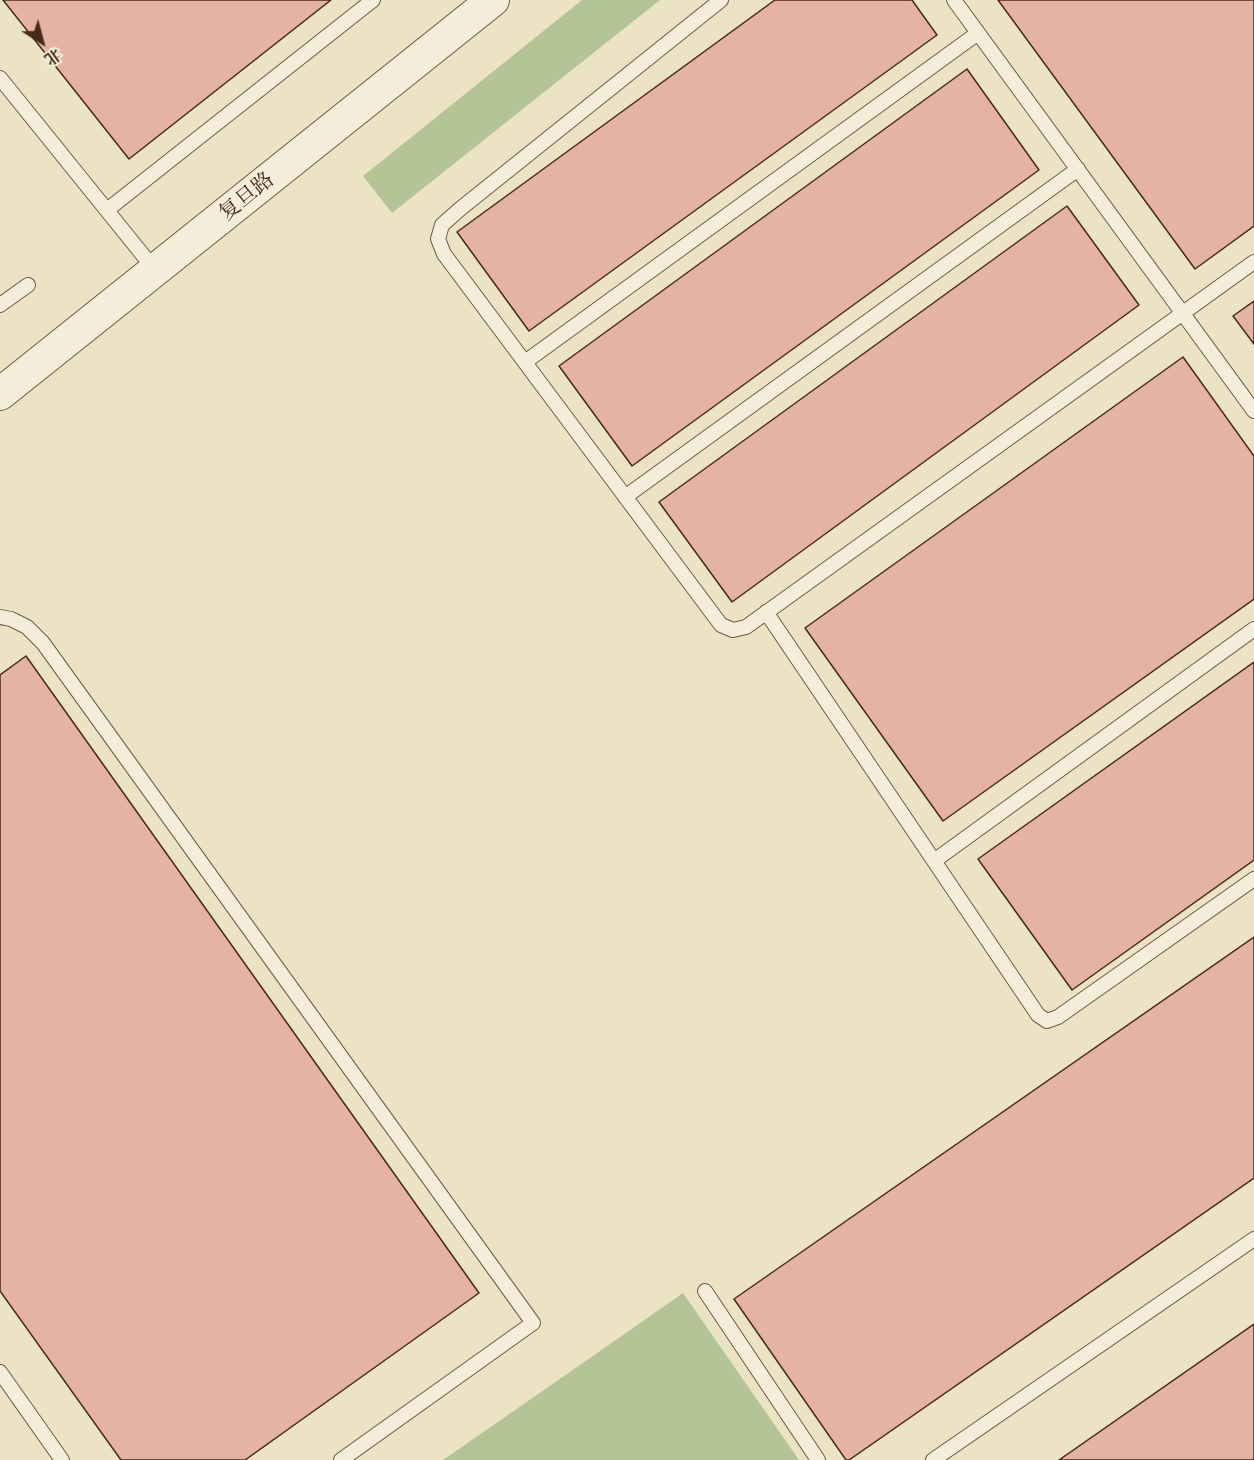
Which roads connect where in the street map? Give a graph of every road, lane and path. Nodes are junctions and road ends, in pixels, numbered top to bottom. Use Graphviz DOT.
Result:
graph roads {
  1 [pos="373,0"];
  2 [pos="493,0"];
  3 [pos="721,0"];
  4 [pos="954,0"];
  5 [pos="978,33"];
  6 [pos="0,78"];
  7 [pos="1078,169"];
  8 [pos="107,210"];
  9 [pos="1254,262"];
  10 [pos="155,270"];
  11 [pos="28,285"];
  12 [pos="0,305"];
  13 [pos="1182,313"];
  14 [pos="525,362"];
  15 [pos="0,394"];
  16 [pos="1254,411"];
  17 [pos="625,497"];
  18 [pos="766,612"];
  19 [pos="0,617"];
  20 [pos="1254,629"];
  21 [pos="934,861"];
  22 [pos="1254,879"];
  23 [pos="1254,1239"];
  24 [pos="705,1291"];
  25 [pos="0,1372"];
  26 [pos="62,1460"];
  27 [pos="341,1460"];
  28 [pos="818,1460"];
  29 [pos="933,1460"];
  1 -- 8 [label="lane"];
  2 -- 10 [label="street, 复旦路"];
  3 -- 14 [label="lane"];
  4 -- 5 [label="lane"];
  5 -- 7 [label="lane"];
  5 -- 14 [label="lane"];
  6 -- 8 [label="lane"];
  7 -- 13 [label="lane"];
  7 -- 17 [label="lane"];
  8 -- 10 [label="lane"];
  9 -- 13 [label="lane"];
  10 -- 15 [label="street, 复旦路"];
  11 -- 12 [label="lane"];
  13 -- 16 [label="lane"];
  13 -- 18 [label="lane"];
  14 -- 17 [label="lane"];
  17 -- 18 [label="lane"];
  18 -- 21 [label="lane"];
  19 -- 27 [label="lane"];
  20 -- 21 [label="lane"];
  21 -- 22 [label="lane"];
  23 -- 29 [label="lane"];
  24 -- 28 [label="lane"];
  25 -- 26 [label="lane"];
}
